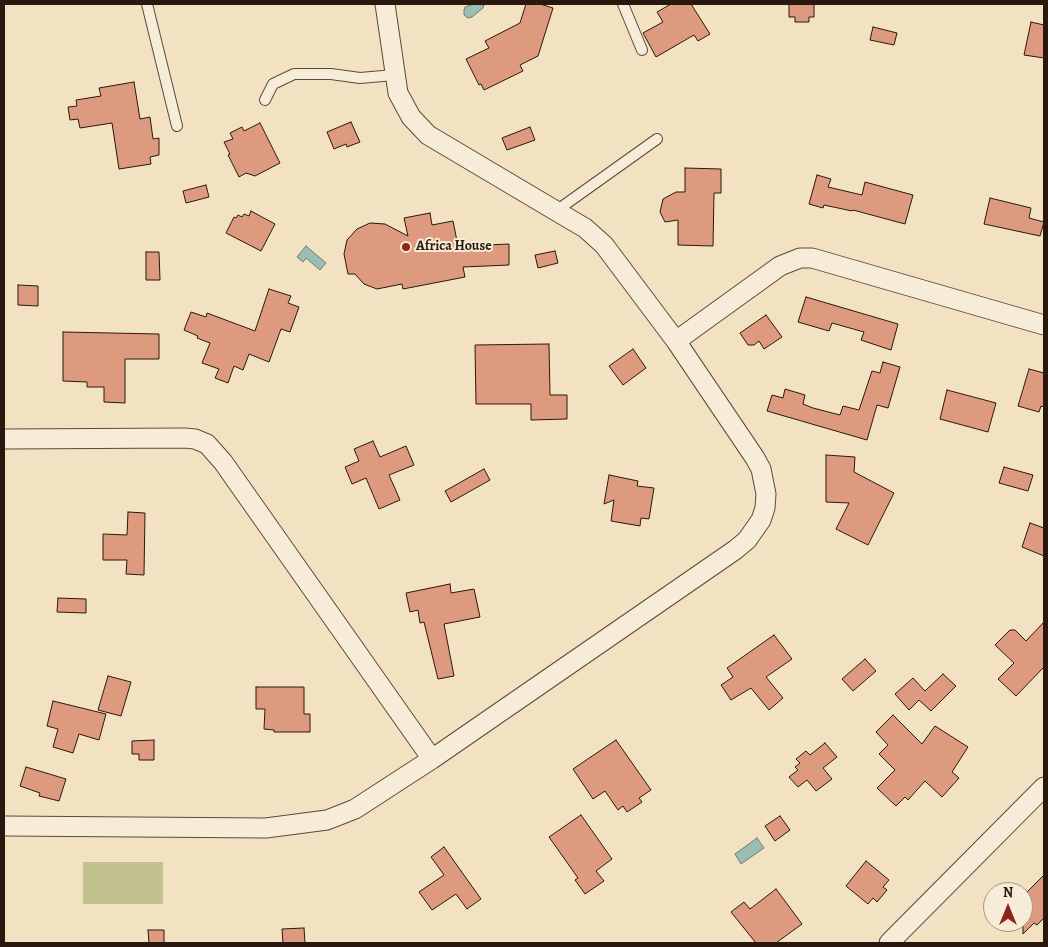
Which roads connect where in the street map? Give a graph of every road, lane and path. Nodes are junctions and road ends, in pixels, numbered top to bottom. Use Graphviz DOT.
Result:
graph roads {
  1 [pos="147,4"];
  2 [pos="385,4"];
  3 [pos="623,4"];
  4 [pos="642,50"];
  5 [pos="394,75"];
  6 [pos="265,100"];
  7 [pos="177,126"];
  8 [pos="657,139"];
  9 [pos="556,211"];
  10 [pos="1044,325"];
  11 [pos="676,341"];
  12 [pos="4,439"];
  13 [pos="432,759"];
  14 [pos="1044,787"];
  15 [pos="4,826"];
  16 [pos="889,943"];
  1 -- 7 [label="lane"];
  2 -- 5 [label="street"];
  3 -- 4 [label="lane"];
  5 -- 6 [label="lane"];
  5 -- 9 [label="street"];
  8 -- 9 [label="lane"];
  9 -- 11 [label="street"];
  10 -- 11 [label="street"];
  11 -- 13 [label="street"];
  12 -- 13 [label="street"];
  13 -- 15 [label="street"];
  14 -- 16 [label="street"];
}
